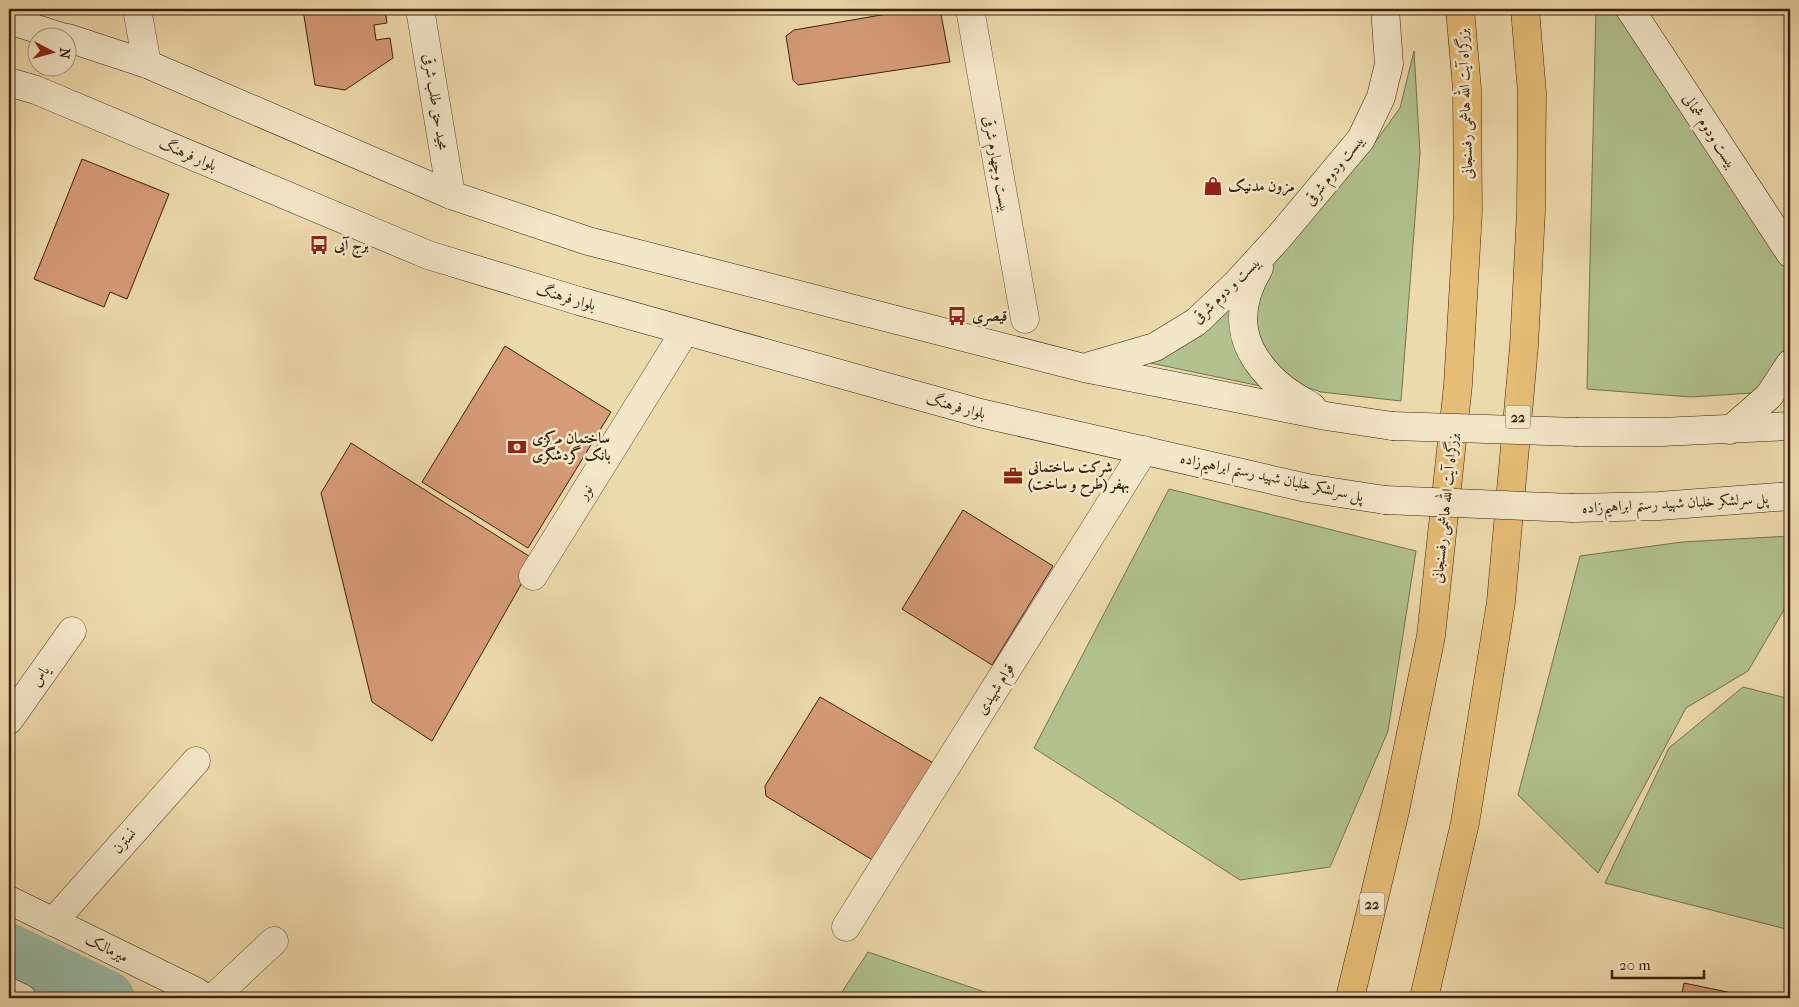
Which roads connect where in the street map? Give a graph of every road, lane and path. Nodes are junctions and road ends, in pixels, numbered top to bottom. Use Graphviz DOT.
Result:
graph roads {
  1 [pos="137,9"];
  2 [pos="420,9"];
  3 [pos="970,9"];
  4 [pos="1385,9"];
  5 [pos="1460,9"];
  6 [pos="1525,9"];
  7 [pos="1630,9"];
  8 [pos="9,20"];
  9 [pos="34,28"];
  10 [pos="78,42"];
  11 [pos="147,64"];
  12 [pos="9,82"];
  13 [pos="451,195"];
  14 [pos="1279,237"];
  15 [pos="1790,253"];
  16 [pos="1025,319"];
  17 [pos="685,330"];
  18 [pos="1790,364"];
  19 [pos="1084,368"];
  20 [pos="1326,416"];
  21 [pos="1790,426"];
  22 [pos="1730,430"];
  23 [pos="1144,450"];
  24 [pos="1790,496"];
  25 [pos="532,576"];
  26 [pos="72,631"];
  27 [pos="9,720"];
  28 [pos="196,761"];
  29 [pos="9,900"];
  30 [pos="53,922"];
  31 [pos="846,927"];
  32 [pos="274,941"];
  33 [pos="9,992"];
  34 [pos="22,998"];
  35 [pos="205,998"];
  36 [pos="213,998"];
  37 [pos="1350,998"];
  38 [pos="1424,998"];
  1 -- 11 [label="main road"];
  2 -- 13 [label="main road, مجید حق طلب شرقی"];
  3 -- 16 [label="main road, بیست وچهارم شرقی"];
  4 -- 14 [label="main road, بیست ودوم شرقی"];
  5 -- 37 [label="highway, بزرگراه آیت الله هاشمی رفسنجانی / 22"];
  6 -- 38 [label="highway, 22"];
  7 -- 15 [label="main road, بیست ودوم شمالی"];
  8 -- 9 [label="main road"];
  10 -- 11 [label="main road"];
  11 -- 13 [label="main road"];
  12 -- 17 [label="main road, بلوار فرهنگ"];
  13 -- 19 [label="main road"];
  14 -- 19 [label="main road, بیست و دوم شرقی"];
  14 -- 20 [label="main road"];
  17 -- 23 [label="main road, بلوار فرهنگ"];
  17 -- 25 [label="main road, نور"];
  18 -- 22 [label="main road"];
  19 -- 20 [label="main road"];
  20 -- 22 [label="main road, bridge"];
  21 -- 22 [label="main road"];
  23 -- 24 [label="main road, پل سرلشکر خلبان شهید رستم ابراهیم‌زاده, bridge"];
  23 -- 31 [label="main road, قوام شهیدی"];
  26 -- 27 [label="main road, یاس"];
  28 -- 30 [label="main road, نسترن"];
  29 -- 30 [label="main road, میرمالک"];
  30 -- 35 [label="main road, میرمالک"];
  32 -- 36 [label="main road"];
  33 -- 34 [label="main road"];
}
